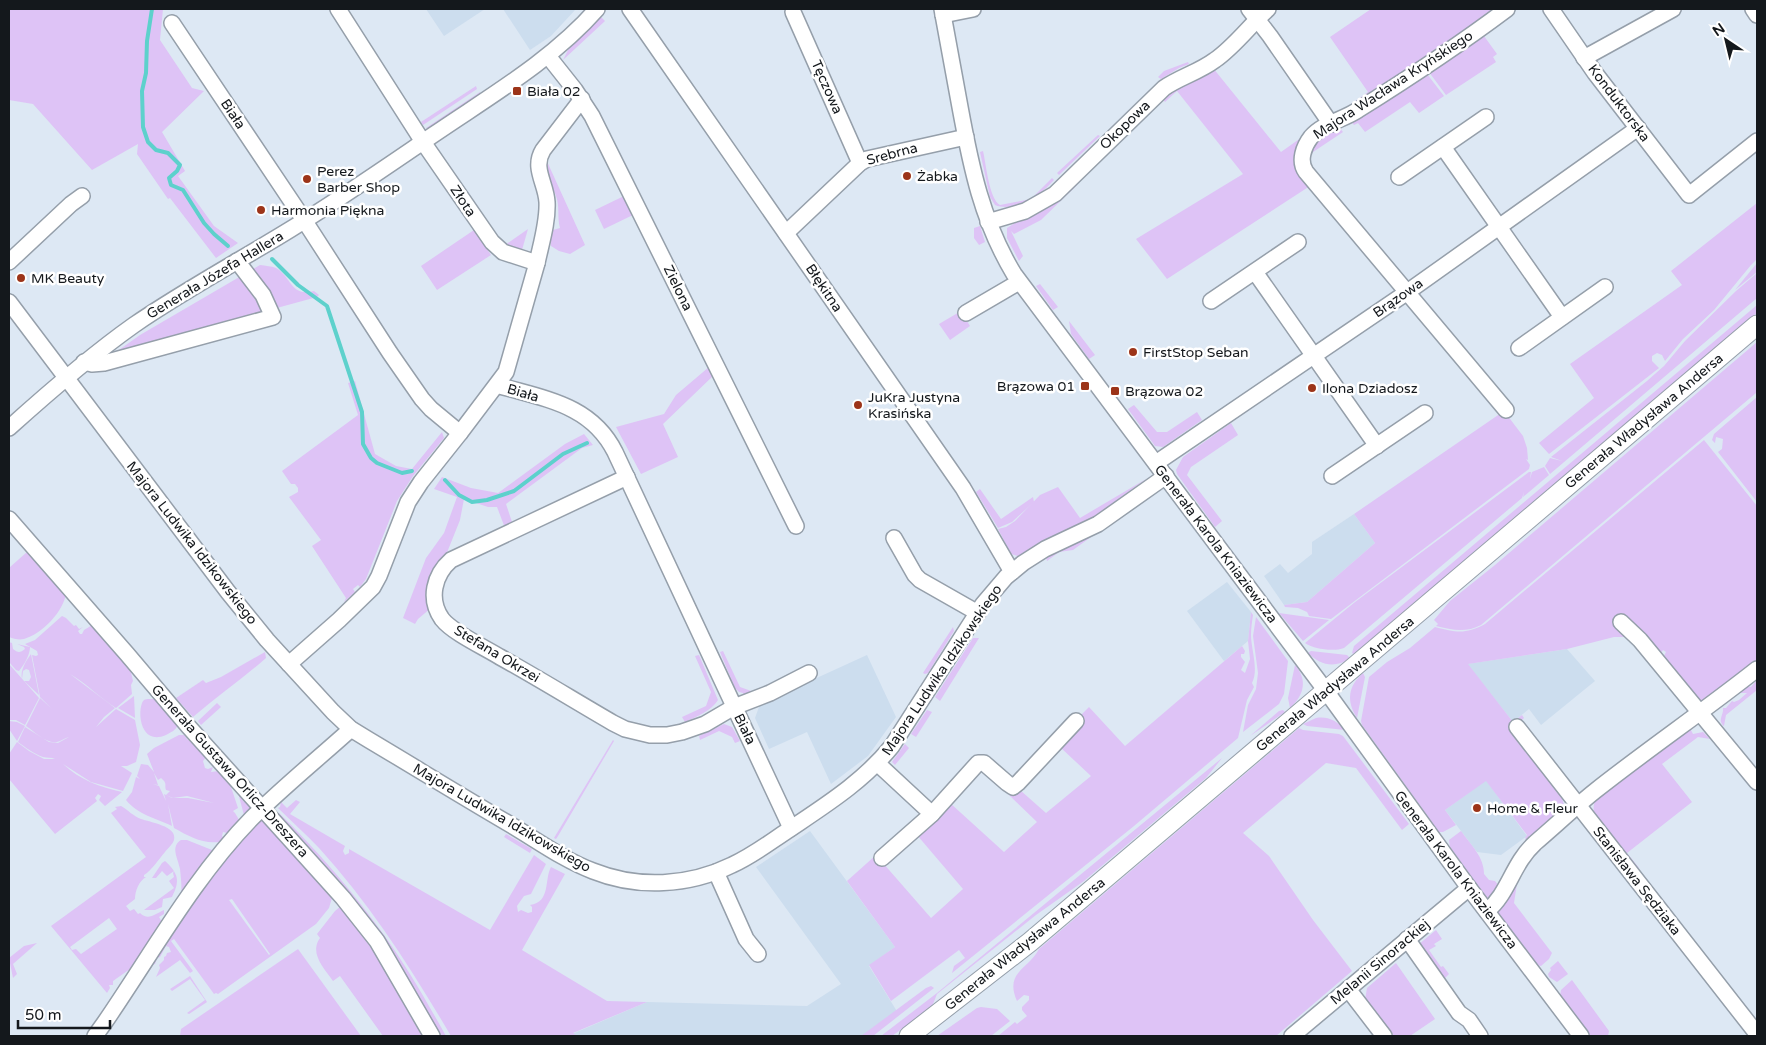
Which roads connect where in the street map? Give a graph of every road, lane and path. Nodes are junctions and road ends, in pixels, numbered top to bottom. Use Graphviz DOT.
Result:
graph roads {
  1 [pos="338,9"];
  2 [pos="596,9"];
  3 [pos="630,9"];
  4 [pos="973,9"];
  5 [pos="1507,9"];
  6 [pos="1551,9"];
  7 [pos="1674,9"];
  8 [pos="1753,9"];
  9 [pos="793,12"];
  10 [pos="943,12"];
  11 [pos="1258,12"];
  12 [pos="1757,15"];
  13 [pos="172,23"];
  14 [pos="548,56"];
  15 [pos="1584,58"];
  16 [pos="582,99"];
  17 [pos="1486,117"];
  18 [pos="1331,124"];
  19 [pos="1638,128"];
  20 [pos="966,136"];
  21 [pos="1757,140"];
  22 [pos="423,142"];
  23 [pos="1443,147"];
  24 [pos="860,163"];
  25 [pos="1399,177"];
  26 [pos="82,196"];
  27 [pos="304,220"];
  28 [pos="988,222"];
  29 [pos="1499,227"];
  30 [pos="786,233"];
  31 [pos="1298,242"];
  32 [pos="236,261"];
  33 [pos="9,262"];
  34 [pos="537,264"];
  35 [pos="1255,272"];
  36 [pos="1019,282"];
  37 [pos="1605,287"];
  38 [pos="1406,293"];
  39 [pos="1211,301"];
  40 [pos="9,302"];
  41 [pos="966,313"];
  42 [pos="1562,317"];
  43 [pos="1757,325"];
  44 [pos="1519,348"];
  45 [pos="1313,356"];
  46 [pos="84,362"];
  47 [pos="66,377"];
  48 [pos="497,385"];
  49 [pos="1506,410"];
  50 [pos="1425,413"];
  51 [pos="9,428"];
  52 [pos="460,433"];
  53 [pos="1377,446"];
  54 [pos="1156,463"];
  55 [pos="1166,476"];
  56 [pos="1332,476"];
  57 [pos="627,477"];
  58 [pos="9,519"];
  59 [pos="796,526"];
  60 [pos="894,538"];
  61 [pos="1012,572"];
  62 [pos="978,613"];
  63 [pos="1621,622"];
  64 [pos="289,664"];
  65 [pos="1757,669"];
  66 [pos="810,673"];
  67 [pos="1326,691"];
  68 [pos="734,707"];
  69 [pos="1701,713"];
  70 [pos="1076,721"];
  71 [pos="352,728"];
  72 [pos="1517,728"];
  73 [pos="878,763"];
  74 [pos="1757,782"];
  75 [pos="1578,806"];
  76 [pos="262,808"];
  77 [pos="932,814"];
  78 [pos="791,828"];
  79 [pos="882,858"];
  80 [pos="716,872"];
  81 [pos="1469,888"];
  82 [pos="1487,911"];
  83 [pos="1407,939"];
  84 [pos="758,954"];
  85 [pos="1348,989"];
  86 [pos="1757,1034"];
  87 [pos="95,1036"];
  88 [pos="432,1036"];
  89 [pos="909,1036"];
  90 [pos="1292,1036"];
  91 [pos="1384,1036"];
  92 [pos="1480,1036"];
  93 [pos="1582,1036"];
  1 -- 22 [label="street, Złota"];
  2 -- 14 [label="street, Generała Józefa Hallera"];
  3 -- 30 [label="street, Błękitna"];
  4 -- 10 [label="street"];
  5 -- 18 [label="street, Majora Wacława Kryńskiego"];
  6 -- 15 [label="street, Konduktorska"];
  7 -- 15 [label="street"];
  8 -- 12 [label="street"];
  9 -- 24 [label="street, Tęczowa"];
  10 -- 20 [label="street, Generała Karola Kniaziewicza"];
  11 -- 18 [label="street, Okopowa"];
  11 -- 28 [label="street, Okopowa"];
  13 -- 27 [label="street, Biała"];
  14 -- 16 [label="street, Zielona"];
  14 -- 22 [label="street, Generała Józefa Hallera"];
  15 -- 19 [label="street, Konduktorska"];
  16 -- 34 [label="street"];
  16 -- 59 [label="street, Zielona"];
  17 -- 23 [label="street"];
  18 -- 38 [label="street, Majora Wacława Kryńskiego"];
  19 -- 21 [label="street, Konduktorska"];
  19 -- 29 [label="street, Brązowa"];
  20 -- 24 [label="street, Srebrna"];
  20 -- 28 [label="street, Generała Karola Kniaziewicza"];
  22 -- 27 [label="street, Generała Józefa Hallera"];
  22 -- 34 [label="street, Złota"];
  23 -- 25 [label="street"];
  23 -- 29 [label="street"];
  24 -- 30 [label="street, Srebrna"];
  26 -- 33 [label="street"];
  27 -- 32 [label="street, Generała Józefa Hallera"];
  27 -- 52 [label="street, Biała"];
  28 -- 36 [label="street, Generała Karola Kniaziewicza"];
  29 -- 38 [label="street, Brązowa"];
  29 -- 42 [label="street"];
  30 -- 61 [label="street, Błękitna"];
  31 -- 35 [label="street"];
  32 -- 46 [label="street, Generała Józefa Hallera"];
  32 -- 46 [label="street"];
  34 -- 48 [label="street"];
  35 -- 39 [label="street"];
  35 -- 45 [label="street"];
  36 -- 41 [label="street"];
  36 -- 54 [label="street, Generała Karola Kniaziewicza"];
  37 -- 42 [label="street"];
  38 -- 45 [label="street, Brązowa"];
  38 -- 49 [label="street"];
  40 -- 47 [label="street, Majora Ludwika Idzikowskiego"];
  42 -- 44 [label="street"];
  43 -- 67 [label="main road, Generała Władysława Andersa"];
  45 -- 53 [label="street"];
  45 -- 54 [label="street, Brązowa"];
  46 -- 47 [label="street, Generała Józefa Hallera"];
  47 -- 51 [label="street, Generała Józefa Hallera"];
  47 -- 64 [label="street, Majora Ludwika Idzikowskiego"];
  48 -- 52 [label="street, Biała"];
  48 -- 57 [label="street, Biała"];
  50 -- 53 [label="street"];
  52 -- 64 [label="street"];
  53 -- 56 [label="street"];
  54 -- 55 [label="street, Generała Karola Kniaziewicza"];
  55 -- 61 [label="street, Majora Ludwika Idzikowskiego"];
  55 -- 67 [label="street, Generała Karola Kniaziewicza"];
  57 -- 68 [label="street, Biała"];
  57 -- 68 [label="street, Stefana Okrzei"];
  58 -- 76 [label="street, Generała Gustawa Orlicz-Dreszera"];
  60 -- 62 [label="street"];
  61 -- 62 [label="street, Majora Ludwika Idzikowskiego"];
  62 -- 73 [label="street, Majora Ludwika Idzikowskiego"];
  63 -- 69 [label="street"];
  64 -- 71 [label="street, Majora Ludwika Idzikowskiego"];
  65 -- 69 [label="street"];
  66 -- 68 [label="street, Stefana Okrzei"];
  67 -- 81 [label="street, Generała Karola Kniaziewicza"];
  67 -- 89 [label="main road, Generała Władysława Andersa"];
  68 -- 78 [label="street, Biała"];
  69 -- 74 [label="street"];
  69 -- 75 [label="street"];
  70 -- 77 [label="street"];
  71 -- 76 [label="street"];
  71 -- 80 [label="street, Majora Ludwika Idzikowskiego"];
  72 -- 75 [label="street, Stanisława Sędziaka"];
  73 -- 77 [label="street"];
  73 -- 78 [label="street, Majora Ludwika Idzikowskiego"];
  75 -- 82 [label="street"];
  75 -- 86 [label="street, Stanisława Sędziaka"];
  76 -- 87 [label="street"];
  76 -- 88 [label="street, Generała Gustawa Orlicz-Dreszera"];
  77 -- 79 [label="street"];
  78 -- 80 [label="street, Majora Ludwika Idzikowskiego"];
  80 -- 84 [label="street"];
  81 -- 82 [label="street, Generała Karola Kniaziewicza"];
  81 -- 83 [label="street, Melanii Sinorackiej"];
  82 -- 93 [label="street, Generała Karola Kniaziewicza"];
  83 -- 85 [label="street, Melanii Sinorackiej"];
  83 -- 92 [label="street"];
  85 -- 90 [label="street, Melanii Sinorackiej"];
  85 -- 91 [label="street"];
}
